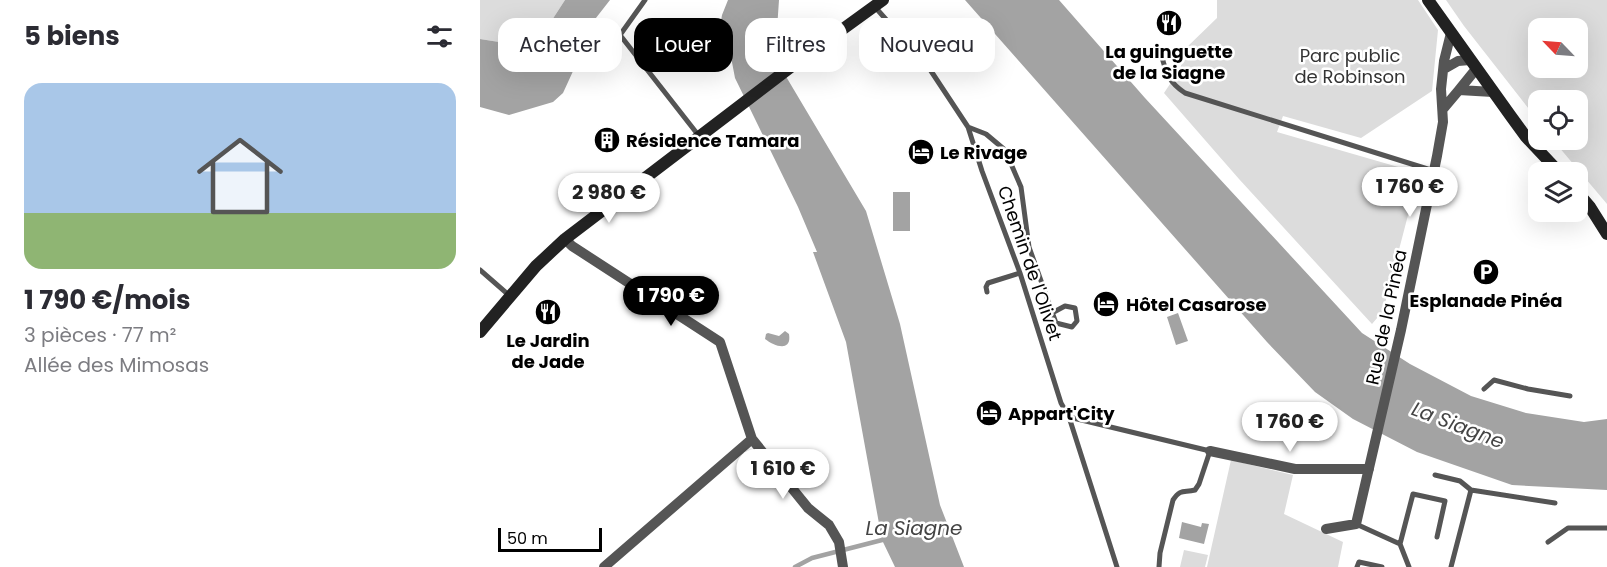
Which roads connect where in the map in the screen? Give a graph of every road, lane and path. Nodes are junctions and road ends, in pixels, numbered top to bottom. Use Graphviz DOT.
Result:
graph roads {
  1 [pos="645,0"];
  2 [pos="1428,0"];
  3 [pos="878,3"];
  4 [pos="1451,33"];
  5 [pos="1161,54"];
  6 [pos="1473,64"];
  7 [pos="1444,69"];
  8 [pos="1459,90"];
  9 [pos="1493,92"];
  10 [pos="1443,109"];
  11 [pos="969,127"];
  12 [pos="699,136"];
  13 [pos="1550,162"];
  14 [pos="1434,171"];
  15 [pos="1590,207"];
  16 [pos="1607,218"];
  17 [pos="1607,234"];
  18 [pos="565,239"];
  19 [pos="480,270"];
  20 [pos="1020,273"];
  21 [pos="987,292"];
  22 [pos="510,296"];
  23 [pos="1052,313"];
  24 [pos="480,332"];
  25 [pos="1484,389"];
  26 [pos="1570,396"];
  27 [pos="1069,417"];
  28 [pos="752,439"];
  29 [pos="1210,451"];
  30 [pos="1370,469"];
  31 [pos="1435,475"];
  32 [pos="1471,490"];
  33 [pos="1555,503"];
  34 [pos="1356,524"];
  35 [pos="1607,528"];
  36 [pos="1326,529"];
  37 [pos="1437,537"];
  38 [pos="1548,542"];
  39 [pos="1400,544"];
  40 [pos="843,563"];
  41 [pos="603,567"];
  42 [pos="1117,567"];
  43 [pos="1159,567"];
  44 [pos="1358,567"];
  45 [pos="1382,567"];
  46 [pos="1409,567"];
  47 [pos="1451,567"];
  1 -- 12 [label="lane"];
  2 -- 4 [label="main road"];
  3 -- 11 [label="lane, Chemin de l'Olivet"];
  3 -- 12 [label="main road"];
  4 -- 6 [label="main road"];
  4 -- 7 [label="street, Rue de la Pinéa"];
  5 -- 14 [label="lane"];
  6 -- 7 [label="street"];
  6 -- 8 [label="street"];
  6 -- 9 [label="main road"];
  7 -- 10 [label="street, Rue de la Pinéa"];
  8 -- 9 [label="street"];
  8 -- 10 [label="street"];
  9 -- 13 [label="main road"];
  10 -- 14 [label="street, Rue de la Pinéa"];
  11 -- 20 [label="lane, Chemin de l'Olivet"];
  11 -- 23 [label="lane"];
  12 -- 18 [label="main road"];
  14 -- 30 [label="street, Rue de la Pinéa"];
  15 -- 16 [label="main road"];
  15 -- 17 [label="main road"];
  18 -- 22 [label="main road"];
  18 -- 28 [label="street"];
  19 -- 22 [label="lane"];
  20 -- 21 [label="lane"];
  20 -- 27 [label="lane, Chemin de l'Olivet"];
  22 -- 24 [label="main road"];
  23 -- 23 [label="lane"];
  25 -- 26 [label="lane"];
  27 -- 29 [label="lane"];
  27 -- 42 [label="lane, Chemin de l'Olivet"];
  28 -- 40 [label="street"];
  28 -- 41 [label="street"];
  29 -- 30 [label="street"];
  29 -- 43 [label="lane"];
  30 -- 34 [label="street, Rue de la Pinéa"];
  31 -- 32 [label="lane"];
  32 -- 33 [label="lane"];
  32 -- 47 [label="lane"];
  34 -- 36 [label="street"];
  34 -- 39 [label="lane"];
  35 -- 38 [label="lane"];
  37 -- 39 [label="lane"];
  39 -- 46 [label="lane"];
  44 -- 45 [label="lane"];
}
